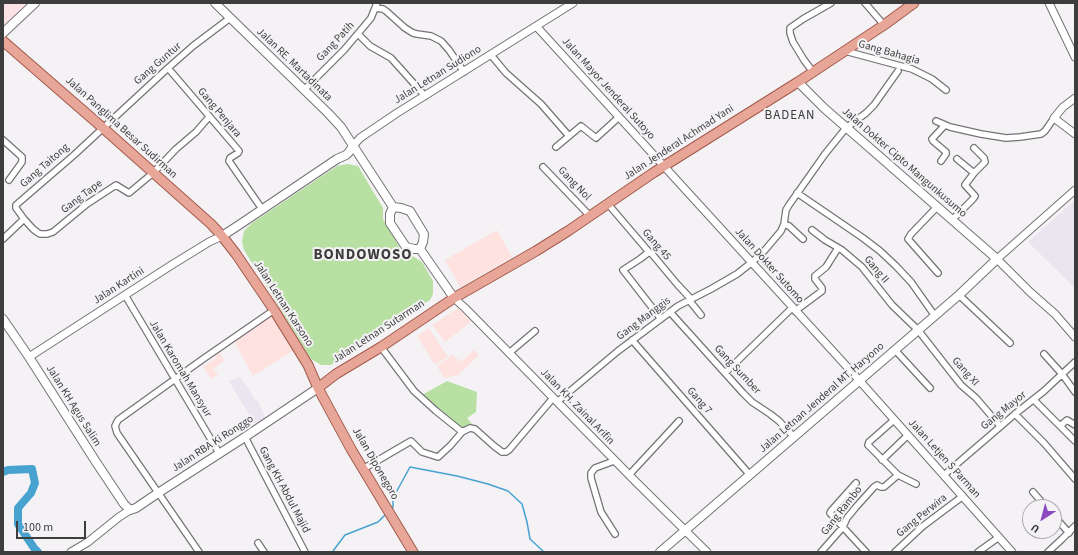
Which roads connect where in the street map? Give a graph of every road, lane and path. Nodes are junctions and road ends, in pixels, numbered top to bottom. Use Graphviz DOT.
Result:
graph roads {
  1 [pos="35,3"];
  2 [pos="215,3"];
  3 [pos="573,3"];
  4 [pos="831,3"];
  5 [pos="865,3"];
  6 [pos="914,3"];
  7 [pos="1049,3"];
  8 [pos="376,6"];
  9 [pos="230,18"];
  10 [pos="884,25"];
  11 [pos="536,26"];
  12 [pos="3,32"];
  13 [pos="358,34"];
  14 [pos="3,41"];
  15 [pos="848,49"];
  16 [pos="491,55"];
  17 [pos="1075,58"];
  18 [pos="168,68"];
  19 [pos="898,70"];
  20 [pos="464,72"];
  21 [pos="813,72"];
  22 [pos="798,82"];
  23 [pos="304,90"];
  24 [pos="946,90"];
  25 [pos="425,96"];
  26 [pos="1075,98"];
  27 [pos="209,117"];
  28 [pos="619,117"];
  29 [pos="1054,118"];
  30 [pos="936,121"];
  31 [pos="945,125"];
  32 [pos="104,128"];
  33 [pos="846,128"];
  34 [pos="1075,134"];
  35 [pos="569,136"];
  36 [pos="3,140"];
  37 [pos="354,146"];
  38 [pos="556,147"];
  39 [pos="974,148"];
  40 [pos="957,159"];
  41 [pos="941,161"];
  42 [pos="663,166"];
  43 [pos="543,167"];
  44 [pos="153,173"];
  45 [pos="974,173"];
  46 [pos="9,180"];
  47 [pos="1075,190"];
  48 [pos="797,193"];
  49 [pos="608,204"];
  50 [pos="393,207"];
  51 [pos="937,207"];
  52 [pos="262,209"];
  53 [pos="590,216"];
  54 [pos="24,219"];
  55 [pos="952,220"];
  56 [pos="784,224"];
  57 [pos="812,230"];
  58 [pos="222,236"];
  59 [pos="3,239"];
  60 [pos="803,239"];
  61 [pos="838,248"];
  62 [pos="420,249"];
  63 [pos="649,252"];
  64 [pos="997,259"];
  65 [pos="751,263"];
  66 [pos="938,273"];
  67 [pos="125,295"];
  68 [pos="960,295"];
  69 [pos="454,298"];
  70 [pos="690,299"];
  71 [pos="794,309"];
  72 [pos="274,310"];
  73 [pos="670,312"];
  74 [pos="701,315"];
  75 [pos="936,316"];
  76 [pos="661,318"];
  77 [pos="3,319"];
  78 [pos="918,330"];
  79 [pos="535,331"];
  80 [pos="1075,337"];
  81 [pos="632,340"];
  82 [pos="1010,343"];
  83 [pos="381,347"];
  84 [pos="895,350"];
  85 [pos="510,353"];
  86 [pos="1044,354"];
  87 [pos="29,358"];
  88 [pos="1075,362"];
  89 [pos="725,373"];
  90 [pos="1062,374"];
  91 [pos="174,380"];
  92 [pos="859,381"];
  93 [pos="318,388"];
  94 [pos="930,388"];
  95 [pos="1075,392"];
  96 [pos="555,400"];
  97 [pos="1034,400"];
  98 [pos="1015,414"];
  99 [pos="894,420"];
  100 [pos="679,421"];
  101 [pos="1075,425"];
  102 [pos="1000,426"];
  103 [pos="1060,426"];
  104 [pos="463,431"];
  105 [pos="908,435"];
  106 [pos="245,437"];
  107 [pos="794,437"];
  108 [pos="1075,441"];
  109 [pos="219,453"];
  110 [pos="882,460"];
  111 [pos="614,461"];
  112 [pos="363,469"];
  113 [pos="629,475"];
  114 [pos="750,475"];
  115 [pos="898,475"];
  116 [pos="944,475"];
  117 [pos="1075,479"];
  118 [pos="856,483"];
  119 [pos="916,484"];
  120 [pos="1033,492"];
  121 [pos="158,493"];
  122 [pos="963,496"];
  123 [pos="1039,499"];
  124 [pos="127,507"];
  125 [pos="1062,525"];
  126 [pos="1075,526"];
  127 [pos="843,528"];
  128 [pos="685,530"];
  129 [pos="1069,533"];
  130 [pos="615,534"];
  131 [pos="999,537"];
  132 [pos="258,543"];
  133 [pos="71,552"];
  134 [pos="199,552"];
  135 [pos="264,552"];
  136 [pos="305,552"];
  137 [pos="413,552"];
  138 [pos="660,552"];
  139 [pos="707,552"];
  140 [pos="821,552"];
  141 [pos="866,552"];
  142 [pos="895,552"];
  143 [pos="978,552"];
  144 [pos="1012,552"];
  145 [pos="1048,552"];
  1 -- 12 [label="main road"];
  2 -- 9 [label="main road, Jalan RE. Martadinata"];
  3 -- 11 [label="street, Jalan Letnan Sudiono"];
  4 -- 21 [label="street"];
  5 -- 10 [label="street"];
  6 -- 10 [label="main road, Jalan Jenderal Achmad Yani"];
  7 -- 17 [label="street"];
  8 -- 13 [label="street, Gang Patih"];
  8 -- 20 [label="street"];
  9 -- 18 [label="street, Gang Guntur"];
  9 -- 23 [label="main road, Jalan RE. Martadinata"];
  10 -- 15 [label="main road, Jalan Jenderal Achmad Yani"];
  11 -- 16 [label="street, Jalan Letnan Sudiono"];
  11 -- 28 [label="street, Jalan Mayor Jenderal Sutoyo"];
  13 -- 23 [label="street, Gang Patih"];
  13 -- 25 [label="street"];
  14 -- 32 [label="main road, Jalan Panglima Besar Sudirman"];
  15 -- 21 [label="main road, Jalan Jenderal Achmad Yani"];
  15 -- 24 [label="street, Gang Bahagia"];
  16 -- 20 [label="street, Jalan Letnan Sudiono"];
  16 -- 35 [label="street"];
  18 -- 27 [label="street, Gang Penjara"];
  18 -- 32 [label="street, Gang Guntur"];
  19 -- 33 [label="street, Gang Manggis"];
  20 -- 25 [label="street, Jalan Letnan Sudiono"];
  21 -- 22 [label="main road, Jalan Jenderal Achmad Yani"];
  22 -- 33 [label="main road, Jalan Dokter Cipto Mangunkusumo"];
  22 -- 42 [label="main road, Jalan Jenderal Achmad Yani"];
  23 -- 37 [label="main road, Jalan RE. Martadinata"];
  25 -- 37 [label="street, Jalan Letnan Sudiono"];
  26 -- 29 [label="street"];
  27 -- 44 [label="street"];
  27 -- 52 [label="street, Gang Penjara"];
  28 -- 35 [label="street"];
  28 -- 42 [label="street, Jalan Mayor Jenderal Sutoyo"];
  29 -- 31 [label="street"];
  29 -- 34 [label="street"];
  30 -- 31 [label="street"];
  31 -- 41 [label="street"];
  32 -- 44 [label="main road, Jalan Panglima Besar Sudirman"];
  32 -- 54 [label="street, Gang Taitong"];
  33 -- 48 [label="street, Gang Manggis"];
  33 -- 51 [label="main road, Jalan Dokter Cipto Mangunkusumo"];
  35 -- 38 [label="street"];
  36 -- 46 [label="street"];
  37 -- 50 [label="main road, Jalan RE. Martadinata"];
  37 -- 52 [label="main road"];
  39 -- 45 [label="street"];
  40 -- 45 [label="street"];
  42 -- 49 [label="main road, Jalan Jenderal Achmad Yani"];
  42 -- 65 [label="street, Jalan Dokter Sutomo"];
  43 -- 53 [label="street, Gang Nol"];
  44 -- 54 [label="street, Gang Tape"];
  44 -- 58 [label="main road, Jalan Panglima Besar Sudirman"];
  45 -- 55 [label="street"];
  47 -- 64 [label="street"];
  48 -- 56 [label="street, Gang Manggis"];
  48 -- 75 [label="street"];
  49 -- 53 [label="main road, Jalan Jenderal Achmad Yani"];
  49 -- 63 [label="street, Gang 45"];
  50 -- 62 [label="main road"];
  50 -- 62 [label="main road"];
  51 -- 55 [label="main road, Jalan Dokter Cipto Mangunkusumo"];
  51 -- 66 [label="street"];
  52 -- 58 [label="main road"];
  53 -- 69 [label="main road, Jalan Jenderal Achmad Yani"];
  54 -- 59 [label="street"];
  55 -- 64 [label="main road, Jalan Dokter Cipto Mangunkusumo"];
  56 -- 60 [label="street"];
  56 -- 65 [label="street, Gang Manggis"];
  57 -- 61 [label="street, Gang II"];
  58 -- 67 [label="street, Jalan Kartini"];
  58 -- 72 [label="main road, Jalan Letnan Karsono"];
  61 -- 71 [label="street"];
  61 -- 78 [label="street, Gang II"];
  62 -- 69 [label="main road"];
  63 -- 70 [label="street, Gang 45"];
  63 -- 76 [label="street"];
  64 -- 68 [label="main road, Jalan Letnan Jenderal MT. Haryono"];
  64 -- 80 [label="street"];
  65 -- 70 [label="street, Gang Manggis"];
  65 -- 71 [label="street, Jalan Dokter Sutomo"];
  67 -- 87 [label="street, Jalan Kartini"];
  67 -- 91 [label="street, Jalan Karomah Mansyur"];
  68 -- 75 [label="main road, Jalan Letnan Jenderal MT. Haryono"];
  68 -- 82 [label="street"];
  69 -- 83 [label="main road, Jalan Letnan Sutarman"];
  69 -- 85 [label="street, Jalan KH. Zainal Arifin"];
  70 -- 73 [label="street, Gang Manggis"];
  70 -- 74 [label="street, Gang 45"];
  71 -- 89 [label="street"];
  71 -- 92 [label="street, Jalan Dokter Sutomo"];
  72 -- 91 [label="street"];
  72 -- 93 [label="main road, Jalan Letnan Karsono"];
  73 -- 76 [label="street, Gang Manggis"];
  73 -- 89 [label="street, Gang Sumber"];
  75 -- 78 [label="main road, Jalan Letnan Jenderal MT. Haryono"];
  76 -- 81 [label="street, Gang Manggis"];
  77 -- 87 [label="main road, Jalan KH Agus Salim"];
  78 -- 84 [label="main road, Jalan Letnan Jenderal MT. Haryono"];
  78 -- 102 [label="street, Gang XI"];
  79 -- 85 [label="street"];
  81 -- 96 [label="street, Gang Manggis"];
  81 -- 114 [label="street, Gang 7"];
  83 -- 93 [label="main road, Jalan Letnan Sutarman"];
  83 -- 104 [label="street"];
  84 -- 92 [label="main road, Jalan Letnan Jenderal MT. Haryono"];
  84 -- 94 [label="street"];
  85 -- 96 [label="street, Jalan KH. Zainal Arifin"];
  86 -- 90 [label="street"];
  87 -- 124 [label="main road, Jalan KH Agus Salim"];
  88 -- 90 [label="street, Gang Mayor"];
  89 -- 107 [label="street, Gang Sumber"];
  90 -- 95 [label="street"];
  90 -- 97 [label="street, Gang Mayor"];
  91 -- 109 [label="street, Jalan Karomah Mansyur"];
  91 -- 121 [label="street"];
  92 -- 99 [label="street, Jalan Letjen S Parman"];
  92 -- 107 [label="main road, Jalan Letnan Jenderal MT. Haryono"];
  93 -- 106 [label="main road, Jalan RBA Ki Ronggo"];
  93 -- 112 [label="main road, Jalan Diponegoro"];
  96 -- 104 [label="street, Gang Manggis"];
  96 -- 111 [label="street, Jalan KH. Zainal Arifin"];
  97 -- 98 [label="street, Gang Mayor"];
  97 -- 103 [label="street"];
  98 -- 102 [label="street, Gang Mayor"];
  98 -- 117 [label="street"];
  99 -- 105 [label="street, Jalan Letjen S Parman"];
  99 -- 110 [label="street"];
  100 -- 113 [label="street"];
  101 -- 103 [label="street"];
  102 -- 116 [label="street, Gang Mayor"];
  103 -- 108 [label="street"];
  104 -- 112 [label="street"];
  105 -- 110 [label="street"];
  105 -- 116 [label="street, Jalan Letjen S Parman"];
  106 -- 109 [label="main road, Jalan RBA Ki Ronggo"];
  106 -- 136 [label="street, Gang KH Abdul Majid"];
  107 -- 114 [label="main road, Jalan Letnan Jenderal MT. Haryono"];
  109 -- 121 [label="main road, Jalan RBA Ki Ronggo"];
  110 -- 115 [label="street"];
  111 -- 113 [label="street, Jalan KH. Zainal Arifin"];
  111 -- 130 [label="street"];
  112 -- 137 [label="main road, Jalan Diponegoro"];
  113 -- 128 [label="street, Jalan KH. Zainal Arifin"];
  114 -- 128 [label="main road, Jalan Letnan Jenderal MT. Haryono"];
  115 -- 119 [label="street"];
  115 -- 127 [label="street, Gang Rambo"];
  116 -- 122 [label="street, Jalan Letjen S Parman"];
  118 -- 127 [label="street"];
  120 -- 123 [label="street"];
  121 -- 124 [label="main road, Jalan RBA Ki Ronggo"];
  121 -- 134 [label="street"];
  122 -- 131 [label="street, Jalan Letjen S Parman"];
  122 -- 142 [label="street, Gang Perwira"];
  124 -- 133 [label="street, Jalan RBA Ki Ronggo"];
  125 -- 129 [label="street"];
  126 -- 129 [label="street"];
  127 -- 140 [label="street, Gang Rambo"];
  127 -- 141 [label="street"];
  128 -- 138 [label="main road, Jalan Letnan Jenderal MT. Haryono"];
  128 -- 139 [label="street, Jalan KH. Zainal Arifin"];
  129 -- 145 [label="street"];
  131 -- 143 [label="street"];
  131 -- 144 [label="street, Jalan Letjen S Parman"];
  132 -- 135 [label="street"];
}
